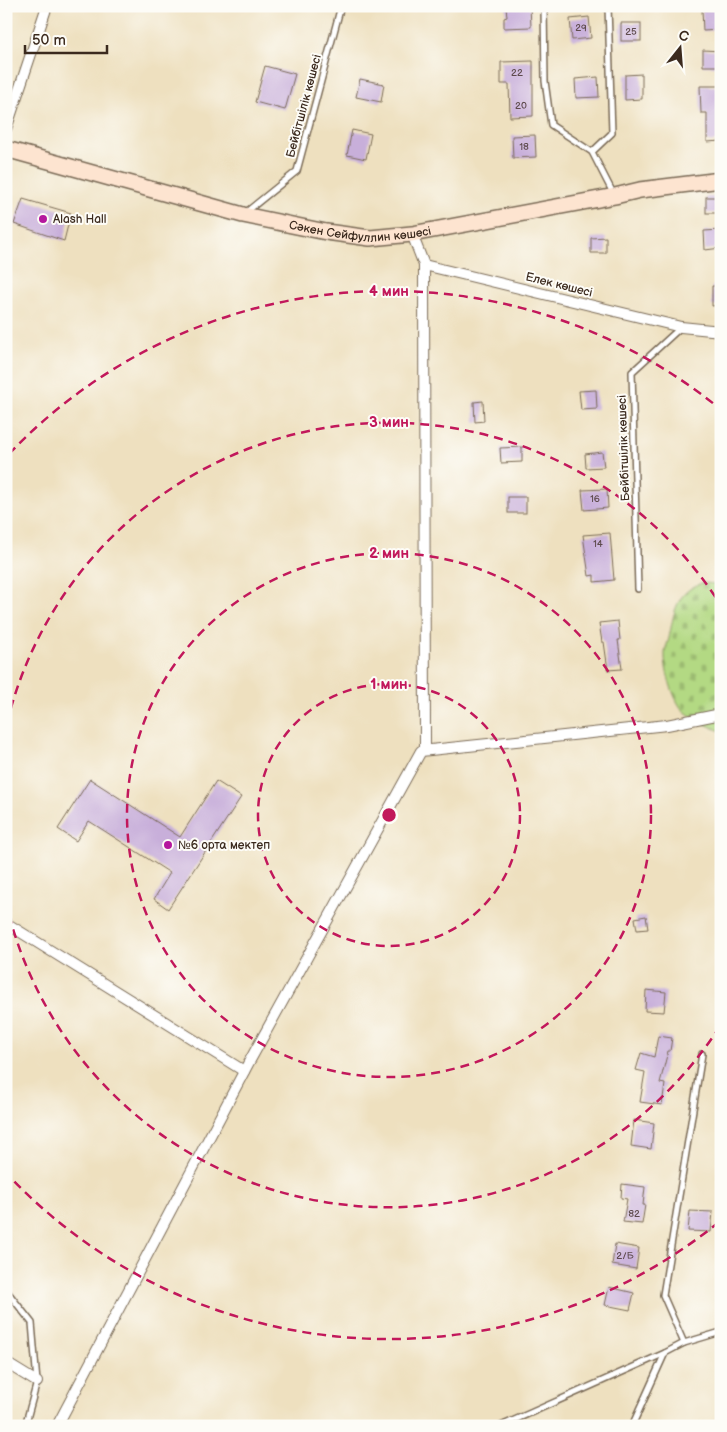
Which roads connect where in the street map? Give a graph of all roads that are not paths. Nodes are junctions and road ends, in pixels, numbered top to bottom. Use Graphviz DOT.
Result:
graph roads {
  1 [pos="47,6"];
  2 [pos="341,6"];
  3 [pos="544,6"];
  4 [pos="608,6"];
  5 [pos="6,129"];
  6 [pos="6,149"];
  7 [pos="592,152"];
  8 [pos="721,180"];
  9 [pos="615,196"];
  10 [pos="243,215"];
  11 [pos="412,234"];
  12 [pos="424,265"];
  13 [pos="681,327"];
  14 [pos="721,331"];
  15 [pos="638,589"];
  16 [pos="721,714"];
  17 [pos="425,750"];
  18 [pos="6,923"];
  19 [pos="702,1054"];
  20 [pos="244,1071"];
  21 [pos="6,1290"];
  22 [pos="721,1332"];
  23 [pos="684,1343"];
  24 [pos="665,1353"];
  25 [pos="6,1363"];
  26 [pos="37,1382"];
  27 [pos="25,1426"];
  28 [pos="57,1426"];
  29 [pos="501,1426"];
  30 [pos="632,1426"];
  1 -- 5 [label="street"];
  2 -- 10 [label="lane, Бейбітшілік көшесі"];
  3 -- 7 [label="lane"];
  4 -- 7 [label="lane"];
  6 -- 10 [label="street, Сәкен Сейфуллин көшесі"];
  7 -- 9 [label="lane"];
  8 -- 9 [label="street, Сәкен Сейфуллин көшесі"];
  9 -- 11 [label="street, Сәкен Сейфуллин көшесі"];
  10 -- 11 [label="street, Сәкен Сейфуллин көшесі"];
  11 -- 12 [label="street"];
  12 -- 13 [label="street, Елек көшесі"];
  12 -- 17 [label="street"];
  13 -- 14 [label="street, Елек көшесі"];
  13 -- 15 [label="lane, Бейбітшілік көшесі"];
  16 -- 17 [label="street"];
  17 -- 20 [label="street"];
  18 -- 20 [label="street"];
  19 -- 23 [label="lane"];
  20 -- 28 [label="street"];
  21 -- 26 [label="lane"];
  22 -- 23 [label="lane"];
  23 -- 24 [label="lane"];
  24 -- 29 [label="lane"];
  24 -- 30 [label="lane"];
  25 -- 26 [label="street"];
  26 -- 27 [label="lane"];
}
